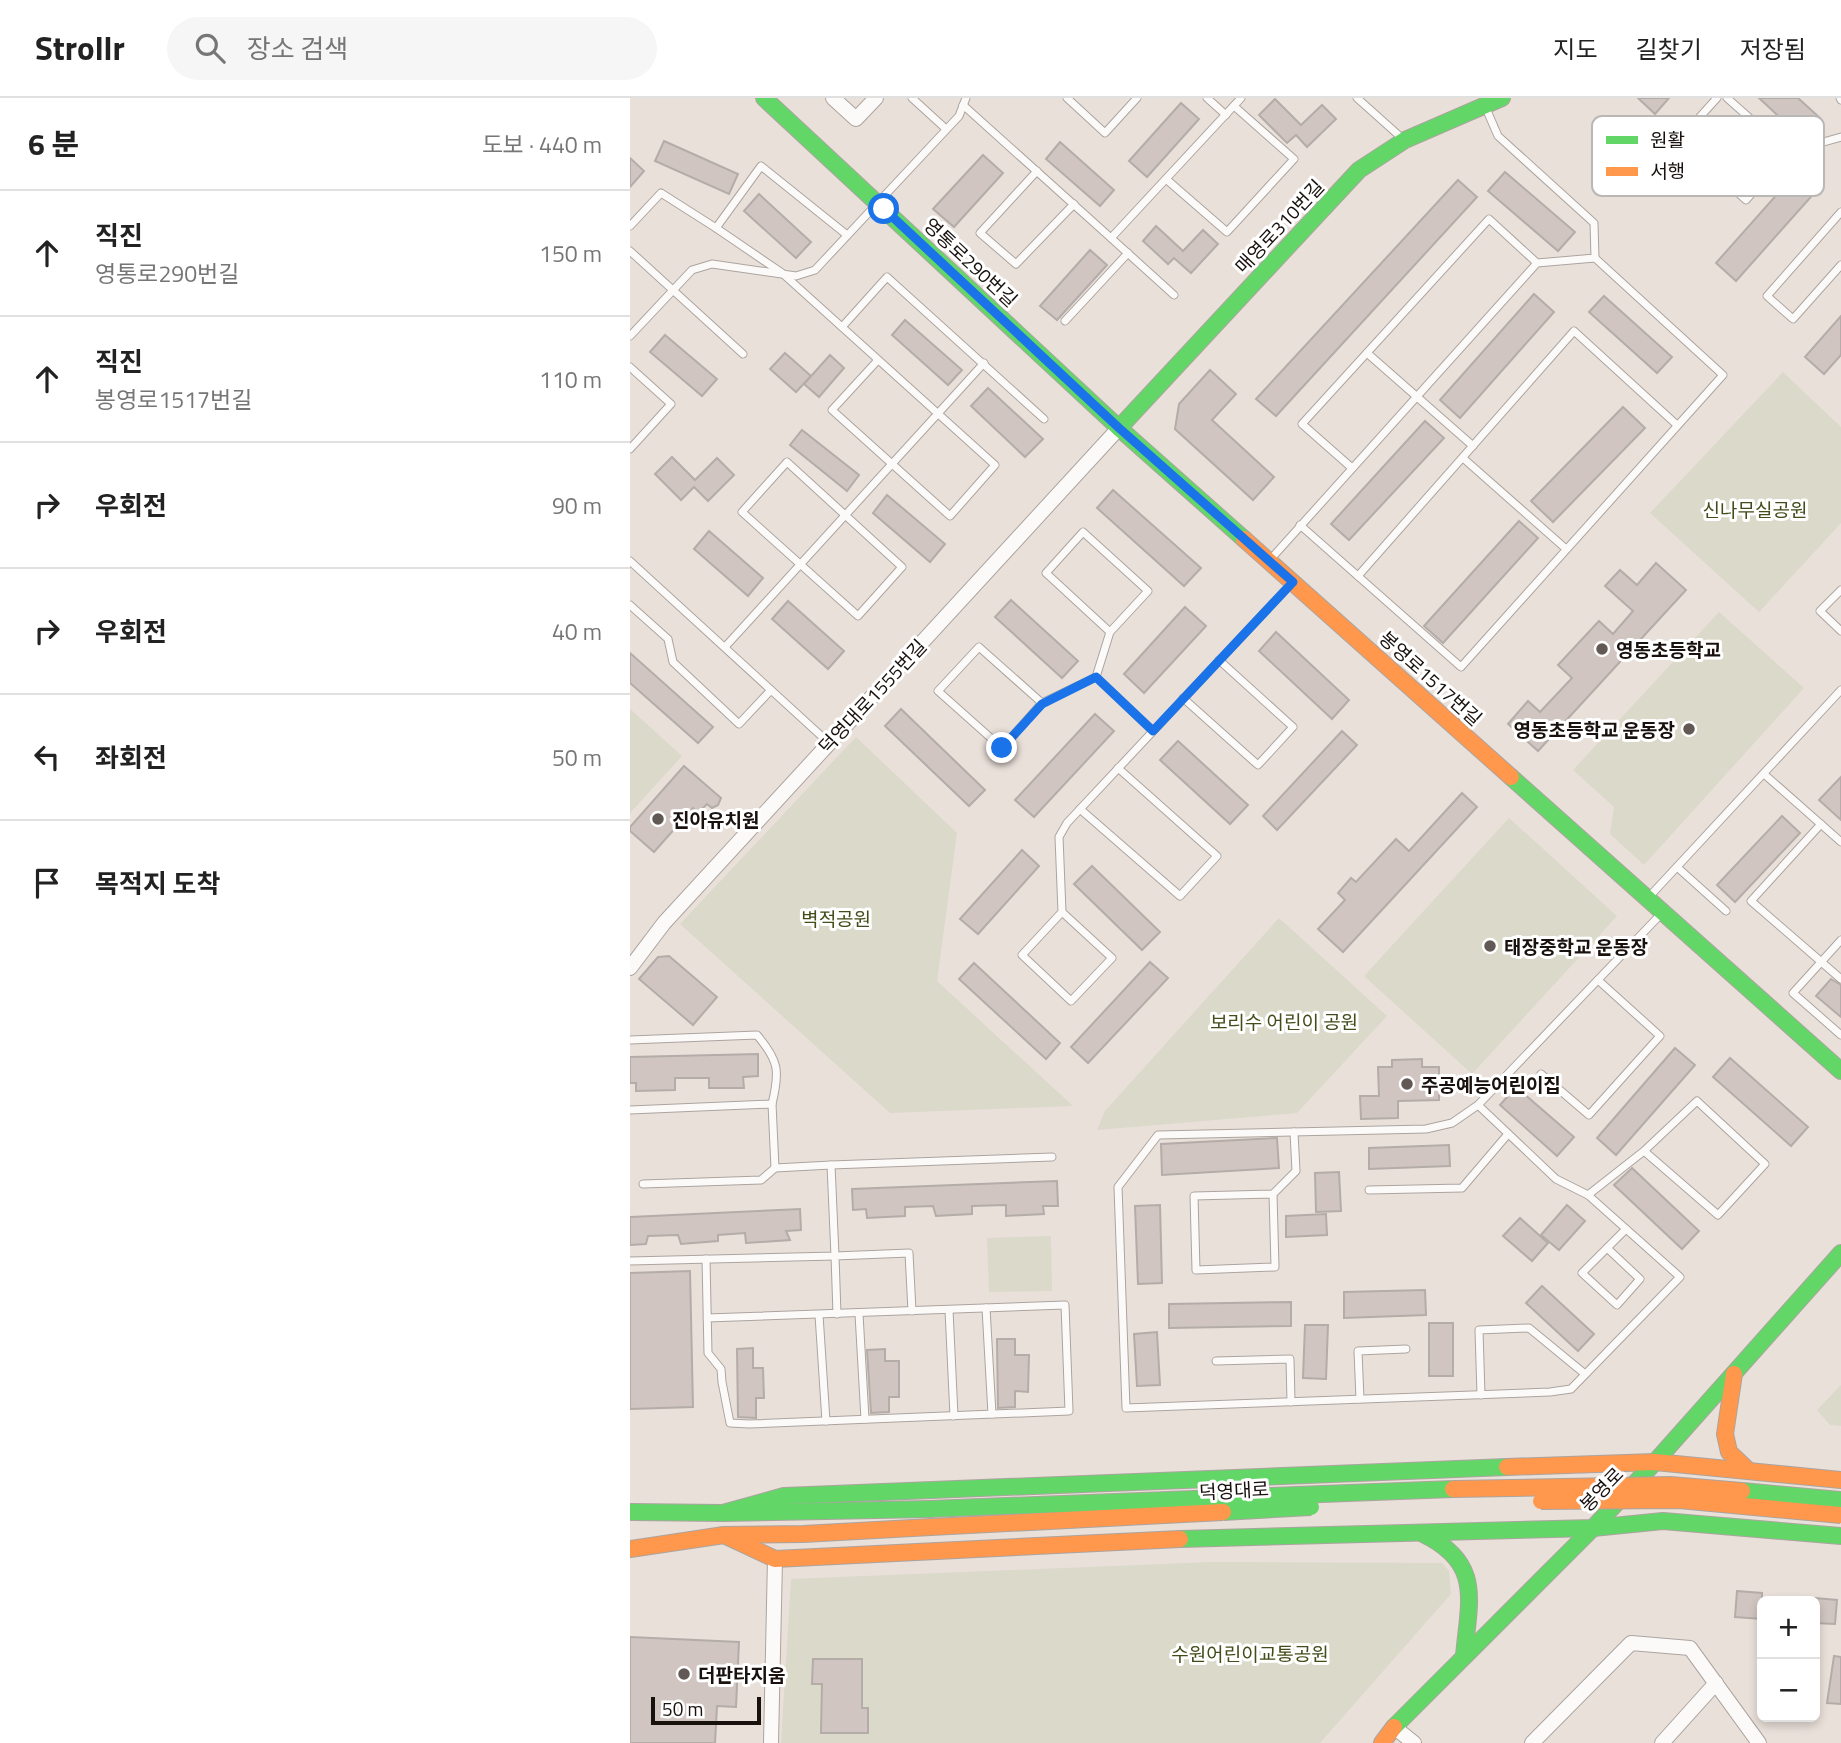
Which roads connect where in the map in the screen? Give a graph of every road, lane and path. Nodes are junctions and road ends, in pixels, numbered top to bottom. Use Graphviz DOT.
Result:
graph roads {
  1 [pos="764,98"];
  2 [pos="833,98"];
  3 [pos="876,98"];
  4 [pos="912,98"];
  5 [pos="1067,98"];
  6 [pos="1137,98"];
  7 [pos="1207,98"];
  8 [pos="1241,98"];
  9 [pos="1357,98"];
  10 [pos="1502,98"];
  11 [pos="1717,98"];
  12 [pos="1727,98"];
  13 [pos="964,101"];
  14 [pos="1234,106"];
  15 [pos="1484,106"];
  16 [pos="1226,115"];
  17 [pos="1700,116"];
  18 [pos="1747,116"];
  19 [pos="946,129"];
  20 [pos="1841,137"];
  21 [pos="1405,140"];
  22 [pos="1824,142"];
  23 [pos="1037,172"];
  24 [pos="1166,179"];
  25 [pos="876,203"];
  26 [pos="1074,204"];
  27 [pos="1841,212"];
  28 [pos="630,226"];
  29 [pos="716,228"];
  30 [pos="847,235"];
  31 [pos="1111,238"];
  32 [pos="630,251"];
  33 [pos="1128,253"];
  34 [pos="1595,258"];
  35 [pos="1537,263"];
  36 [pos="1841,265"];
  37 [pos="782,273"];
  38 [pos="672,289"];
  39 [pos="1174,295"];
  40 [pos="1065,321"];
  41 [pos="842,327"];
  42 [pos="630,336"];
  43 [pos="1367,353"];
  44 [pos="743,354"];
  45 [pos="878,360"];
  46 [pos="983,363"];
  47 [pos="630,367"];
  48 [pos="1417,397"];
  49 [pos="938,414"];
  50 [pos="1044,419"];
  51 [pos="1677,425"];
  52 [pos="1119,428"];
  53 [pos="1473,446"];
  54 [pos="630,449"];
  55 [pos="1462,458"];
  56 [pos="892,464"];
  57 [pos="1352,468"];
  58 [pos="845,516"];
  59 [pos="1300,525"];
  60 [pos="1564,548"];
  61 [pos="630,561"];
  62 [pos="1269,561"];
  63 [pos="801,564"];
  64 [pos="1358,576"];
  65 [pos="1293,582"];
  66 [pos="1841,590"];
  67 [pos="630,605"];
  68 [pos="1841,631"];
  69 [pos="1110,632"];
  70 [pos="725,648"];
  71 [pos="1219,660"];
  72 [pos="1096,677"];
  73 [pos="771,690"];
  74 [pos="1841,690"];
  75 [pos="1184,698"];
  76 [pos="1042,704"];
  77 [pos="1153,731"];
  78 [pos="829,743"];
  79 [pos="1118,768"];
  80 [pos="1765,774"];
  81 [pos="1080,809"];
  82 [pos="1821,824"];
  83 [pos="1841,842"];
  84 [pos="1678,867"];
  85 [pos="1648,899"];
  86 [pos="1726,911"];
  87 [pos="1062,912"];
  88 [pos="1663,912"];
  89 [pos="1841,940"];
  90 [pos="1821,962"];
  91 [pos="630,968"];
  92 [pos="1841,979"];
  93 [pos="1598,980"];
  94 [pos="1841,1035"];
  95 [pos="630,1040"];
  96 [pos="1841,1071"];
  97 [pos="1541,1074"];
  98 [pos="772,1104"];
  99 [pos="1478,1105"];
  100 [pos="630,1110"];
  101 [pos="1294,1132"];
  102 [pos="1508,1134"];
  103 [pos="1644,1151"];
  104 [pos="1052,1157"];
  105 [pos="831,1165"];
  106 [pos="775,1168"];
  107 [pos="643,1184"];
  108 [pos="1369,1190"];
  109 [pos="1273,1194"];
  110 [pos="1588,1195"];
  111 [pos="1626,1228"];
  112 [pos="1607,1248"];
  113 [pos="1841,1253"];
  114 [pos="835,1256"];
  115 [pos="706,1259"];
  116 [pos="630,1261"];
  117 [pos="986,1308"];
  118 [pos="949,1310"];
  119 [pos="912,1311"];
  120 [pos="837,1314"];
  121 [pos="859,1314"];
  122 [pos="819,1315"];
  123 [pos="707,1318"];
  124 [pos="1406,1349"];
  125 [pos="1216,1361"];
  126 [pos="1585,1374"];
  127 [pos="1734,1374"];
  128 [pos="1481,1395"];
  129 [pos="1360,1399"];
  130 [pos="1291,1402"];
  131 [pos="992,1414"];
  132 [pos="954,1416"];
  133 [pos="865,1419"];
  134 [pos="826,1421"];
  135 [pos="1655,1462"];
  136 [pos="1749,1471"];
  137 [pos="1841,1480"];
  138 [pos="1841,1500"];
  139 [pos="630,1512"];
  140 [pos="723,1513"];
  141 [pos="1841,1515"];
  142 [pos="1593,1528"];
  143 [pos="1422,1534"];
  144 [pos="724,1535"];
  145 [pos="1841,1536"];
  146 [pos="630,1549"];
  147 [pos="775,1559"];
  148 [pos="1464,1656"];
  149 [pos="1716,1684"];
  150 [pos="1394,1727"];
  151 [pos="771,1743"];
  152 [pos="1382,1743"];
  153 [pos="1414,1743"];
  154 [pos="1532,1743"];
  155 [pos="1662,1743"];
  156 [pos="1759,1743"];
  1 -- 25 [label="main road, 영통로290번길"];
  2 -- 3 [label="street"];
  4 -- 19 [label="lane"];
  5 -- 6 [label="lane"];
  7 -- 16 [label="lane"];
  8 -- 14 [label="lane"];
  9 -- 21 [label="lane"];
  10 -- 15 [label="main road, 매영로310번길"];
  11 -- 17 [label="lane"];
  12 -- 18 [label="lane"];
  13 -- 19 [label="lane"];
  13 -- 23 [label="lane"];
  14 -- 16 [label="lane"];
  14 -- 24 [label="lane"];
  15 -- 21 [label="main road, 매영로310번길"];
  15 -- 34 [label="lane"];
  16 -- 24 [label="lane"];
  19 -- 25 [label="lane"];
  20 -- 22 [label="lane"];
  21 -- 52 [label="main road, 매영로310번길"];
  23 -- 26 [label="lane"];
  23 -- 26 [label="lane"];
  24 -- 31 [label="lane"];
  25 -- 30 [label="lane"];
  25 -- 52 [label="main road, 영통로290번길"];
  26 -- 31 [label="lane"];
  27 -- 36 [label="lane"];
  28 -- 29 [label="lane"];
  29 -- 30 [label="lane"];
  29 -- 37 [label="lane"];
  30 -- 37 [label="lane"];
  31 -- 33 [label="lane"];
  32 -- 38 [label="lane"];
  33 -- 39 [label="lane"];
  33 -- 40 [label="lane"];
  34 -- 35 [label="lane"];
  34 -- 51 [label="lane"];
  35 -- 43 [label="lane"];
  35 -- 48 [label="lane"];
  37 -- 38 [label="lane"];
  37 -- 41 [label="lane"];
  38 -- 42 [label="lane"];
  38 -- 44 [label="lane"];
  41 -- 45 [label="lane"];
  41 -- 46 [label="lane"];
  43 -- 48 [label="lane"];
  43 -- 57 [label="lane"];
  45 -- 49 [label="lane"];
  45 -- 56 [label="lane"];
  46 -- 49 [label="lane"];
  46 -- 50 [label="lane"];
  47 -- 54 [label="lane"];
  48 -- 53 [label="lane"];
  48 -- 57 [label="lane"];
  49 -- 56 [label="lane"];
  49 -- 56 [label="lane"];
  51 -- 53 [label="lane"];
  51 -- 60 [label="lane"];
  52 -- 62 [label="main road, 봉영로1517번길"];
  52 -- 78 [label="street, 덕영대로1555번길"];
  53 -- 55 [label="lane"];
  55 -- 60 [label="lane"];
  55 -- 64 [label="lane"];
  56 -- 58 [label="lane"];
  57 -- 59 [label="lane"];
  58 -- 63 [label="lane"];
  58 -- 63 [label="lane"];
  58 -- 63 [label="lane"];
  59 -- 62 [label="lane"];
  59 -- 64 [label="lane"];
  60 -- 64 [label="lane"];
  61 -- 70 [label="lane"];
  62 -- 65 [label="main road, 봉영로1517번길"];
  63 -- 70 [label="lane"];
  65 -- 71 [label="lane"];
  65 -- 85 [label="main road, 봉영로1517번길"];
  66 -- 68 [label="lane"];
  67 -- 73 [label="lane"];
  69 -- 69 [label="lane"];
  69 -- 72 [label="lane"];
  70 -- 73 [label="lane"];
  71 -- 75 [label="lane"];
  71 -- 75 [label="lane"];
  72 -- 76 [label="lane"];
  72 -- 77 [label="lane"];
  73 -- 78 [label="lane"];
  74 -- 80 [label="lane"];
  75 -- 77 [label="lane"];
  76 -- 76 [label="lane"];
  77 -- 79 [label="lane"];
  78 -- 91 [label="street, 덕영대로1555번길"];
  79 -- 81 [label="lane"];
  79 -- 81 [label="lane"];
  80 -- 82 [label="lane"];
  80 -- 84 [label="lane"];
  81 -- 87 [label="lane"];
  82 -- 83 [label="lane"];
  82 -- 90 [label="lane"];
  84 -- 85 [label="lane"];
  84 -- 86 [label="lane"];
  85 -- 88 [label="main road, 봉영로1517번길"];
  87 -- 87 [label="lane"];
  88 -- 93 [label="lane"];
  88 -- 96 [label="main road, 봉영로1517번길"];
  89 -- 90 [label="lane"];
  90 -- 92 [label="lane"];
  90 -- 94 [label="lane"];
  93 -- 97 [label="lane"];
  93 -- 99 [label="lane"];
  95 -- 98 [label="lane"];
  98 -- 100 [label="lane"];
  98 -- 106 [label="lane"];
  99 -- 101 [label="lane"];
  99 -- 102 [label="lane"];
  101 -- 109 [label="lane"];
  101 -- 130 [label="lane"];
  102 -- 108 [label="lane"];
  102 -- 110 [label="lane"];
  103 -- 103 [label="lane"];
  103 -- 110 [label="lane"];
  104 -- 105 [label="lane"];
  105 -- 106 [label="lane"];
  105 -- 114 [label="lane"];
  106 -- 107 [label="lane"];
  109 -- 109 [label="lane"];
  110 -- 111 [label="lane"];
  111 -- 112 [label="lane"];
  111 -- 126 [label="lane"];
  112 -- 112 [label="lane"];
  113 -- 127 [label="main road, 봉영로"];
  114 -- 115 [label="lane"];
  114 -- 119 [label="lane"];
  114 -- 120 [label="lane"];
  115 -- 116 [label="lane"];
  115 -- 123 [label="lane"];
  117 -- 118 [label="lane"];
  117 -- 131 [label="lane"];
  117 -- 131 [label="lane"];
  118 -- 119 [label="lane"];
  118 -- 132 [label="lane"];
  119 -- 121 [label="lane"];
  120 -- 121 [label="lane"];
  120 -- 122 [label="lane"];
  121 -- 133 [label="lane"];
  122 -- 123 [label="lane"];
  122 -- 134 [label="lane"];
  123 -- 134 [label="lane"];
  124 -- 129 [label="lane"];
  125 -- 130 [label="lane"];
  126 -- 128 [label="lane"];
  126 -- 128 [label="lane"];
  127 -- 135 [label="main road, 봉영로"];
  127 -- 136 [label="main road"];
  128 -- 129 [label="lane"];
  129 -- 130 [label="lane"];
  131 -- 132 [label="lane"];
  132 -- 133 [label="lane"];
  133 -- 134 [label="lane"];
  135 -- 136 [label="main road"];
  135 -- 140 [label="main road"];
  135 -- 142 [label="main road, 봉영로"];
  136 -- 137 [label="main road"];
  138 -- 140 [label="main road, 덕영대로, bridge"];
  139 -- 140 [label="main road, 덕영대로"];
  141 -- 144 [label="main road, 덕영대로, bridge"];
  142 -- 143 [label="main road"];
  142 -- 145 [label="main road"];
  142 -- 148 [label="main road, 봉영로"];
  143 -- 147 [label="main road"];
  143 -- 148 [label="main road"];
  144 -- 146 [label="main road, 덕영대로"];
  144 -- 147 [label="main road"];
  147 -- 151 [label="street"];
  148 -- 150 [label="main road, 봉영로"];
  149 -- 154 [label="street"];
  149 -- 155 [label="street"];
  149 -- 156 [label="street"];
  150 -- 152 [label="main road, 봉영로"];
  150 -- 153 [label="street"];
}
